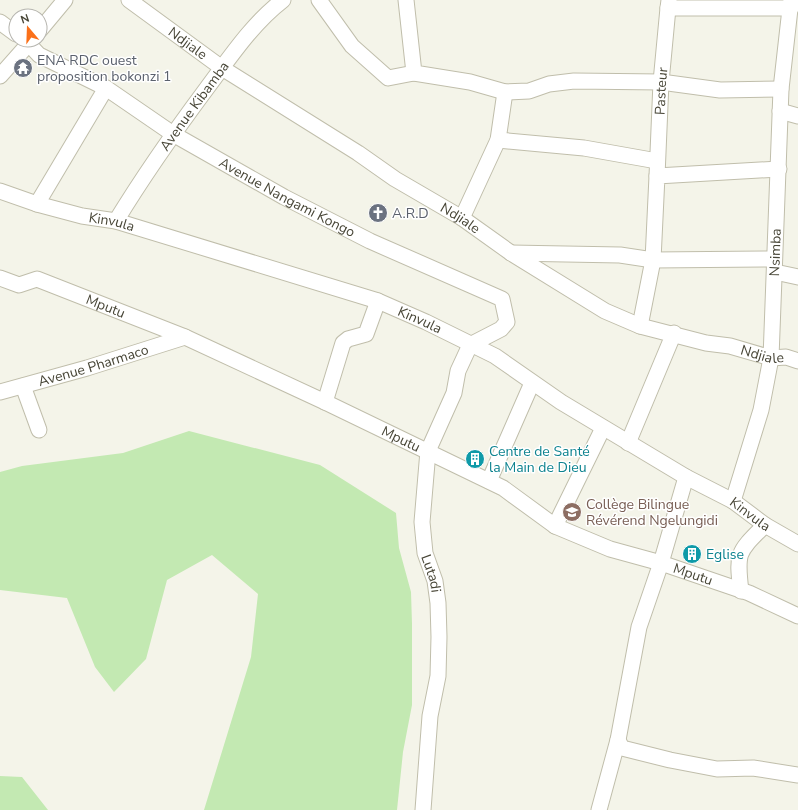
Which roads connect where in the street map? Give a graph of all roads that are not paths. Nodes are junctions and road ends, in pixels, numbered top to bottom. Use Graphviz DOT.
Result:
graph roads {
  1 [pos="65,0"];
  2 [pos="129,0"];
  3 [pos="283,0"];
  4 [pos="320,0"];
  5 [pos="406,0"];
  6 [pos="668,4"];
  7 [pos="791,4"];
  8 [pos="48,20"];
  9 [pos="23,48"];
  10 [pos="34,48"];
  11 [pos="222,68"];
  12 [pos="414,73"];
  13 [pos="0,76"];
  14 [pos="661,82"];
  15 [pos="106,88"];
  16 [pos="781,89"];
  17 [pos="505,92"];
  18 [pos="780,111"];
  19 [pos="798,116"];
  20 [pos="173,134"];
  21 [pos="498,140"];
  22 [pos="657,168"];
  23 [pos="779,169"];
  24 [pos="0,191"];
  25 [pos="37,204"];
  26 [pos="462,218"];
  27 [pos="116,221"];
  28 [pos="511,253"];
  29 [pos="654,260"];
  30 [pos="774,265"];
  31 [pos="798,277"];
  32 [pos="0,278"];
  33 [pos="378,301"];
  34 [pos="640,326"];
  35 [pos="674,333"];
  36 [pos="185,337"];
  37 [pos="470,345"];
  38 [pos="770,358"];
  39 [pos="798,361"];
  40 [pos="532,383"];
  41 [pos="23,386"];
  42 [pos="0,392"];
  43 [pos="325,402"];
  44 [pos="603,428"];
  45 [pos="39,430"];
  46 [pos="628,443"];
  47 [pos="428,451"];
  48 [pos="686,477"];
  49 [pos="489,481"];
  50 [pos="733,501"];
  51 [pos="764,524"];
  52 [pos="555,526"];
  53 [pos="798,544"];
  54 [pos="661,563"];
  55 [pos="741,591"];
  56 [pos="798,616"];
  57 [pos="618,740"];
  58 [pos="798,775"];
  59 [pos="423,810"];
  60 [pos="599,810"];
  1 -- 8 [label="street"];
  2 -- 11 [label="street, Ndjiale"];
  3 -- 11 [label="street, Avenue Kibamba"];
  4 -- 12 [label="street"];
  5 -- 12 [label="street"];
  6 -- 7 [label="street"];
  6 -- 14 [label="street, Pasteur"];
  7 -- 16 [label="street, Nsimba"];
  9 -- 13 [label="street"];
  10 -- 15 [label="street, Avenue Nangami Kongo"];
  11 -- 20 [label="street, Avenue Kibamba"];
  11 -- 26 [label="street, Ndjiale"];
  12 -- 17 [label="street"];
  14 -- 16 [label="street"];
  14 -- 17 [label="street"];
  14 -- 22 [label="street, Pasteur"];
  15 -- 20 [label="street, Avenue Nangami Kongo"];
  15 -- 25 [label="street"];
  16 -- 18 [label="street, Nsimba"];
  17 -- 21 [label="street"];
  18 -- 19 [label="street"];
  18 -- 23 [label="street, Nsimba"];
  20 -- 27 [label="street, Avenue Kibamba"];
  20 -- 37 [label="street, Avenue Nangami Kongo"];
  21 -- 22 [label="street"];
  21 -- 26 [label="street"];
  22 -- 23 [label="street"];
  22 -- 29 [label="street, Pasteur"];
  23 -- 30 [label="street, Nsimba"];
  24 -- 25 [label="street, Kinvula"];
  25 -- 27 [label="street, Kinvula"];
  26 -- 28 [label="street, Ndjiale"];
  27 -- 33 [label="street, Kinvula"];
  28 -- 29 [label="street"];
  28 -- 34 [label="street, Ndjiale"];
  29 -- 30 [label="street"];
  29 -- 34 [label="street, Pasteur"];
  30 -- 31 [label="street"];
  30 -- 38 [label="street, Nsimba"];
  32 -- 36 [label="street, Mputu"];
  33 -- 37 [label="street, Kinvula"];
  33 -- 43 [label="street"];
  34 -- 35 [label="street, Ndjiale"];
  35 -- 38 [label="street, Ndjiale"];
  35 -- 46 [label="street"];
  36 -- 41 [label="street, Avenue Pharmaco"];
  36 -- 43 [label="street, Mputu"];
  37 -- 40 [label="street, Kinvula"];
  37 -- 47 [label="street, Lutadi"];
  38 -- 39 [label="street, Ndjiale"];
  38 -- 50 [label="street, Nsimba"];
  40 -- 44 [label="street, Kinvula"];
  40 -- 49 [label="street"];
  41 -- 42 [label="street, Avenue Pharmaco"];
  41 -- 45 [label="street"];
  43 -- 47 [label="street, Mputu"];
  44 -- 46 [label="street, Kinvula"];
  44 -- 52 [label="street"];
  46 -- 48 [label="street, Kinvula"];
  47 -- 49 [label="street, Mputu"];
  47 -- 59 [label="street, Lutadi"];
  48 -- 50 [label="street, Kinvula"];
  48 -- 54 [label="street"];
  49 -- 52 [label="street, Mputu"];
  50 -- 51 [label="street, Kinvula"];
  51 -- 53 [label="street, Kinvula"];
  51 -- 55 [label="street"];
  52 -- 54 [label="street, Mputu"];
  54 -- 55 [label="street, Mputu"];
  54 -- 57 [label="street"];
  55 -- 56 [label="street, Mputu"];
  57 -- 58 [label="street"];
  57 -- 60 [label="street"];
}
